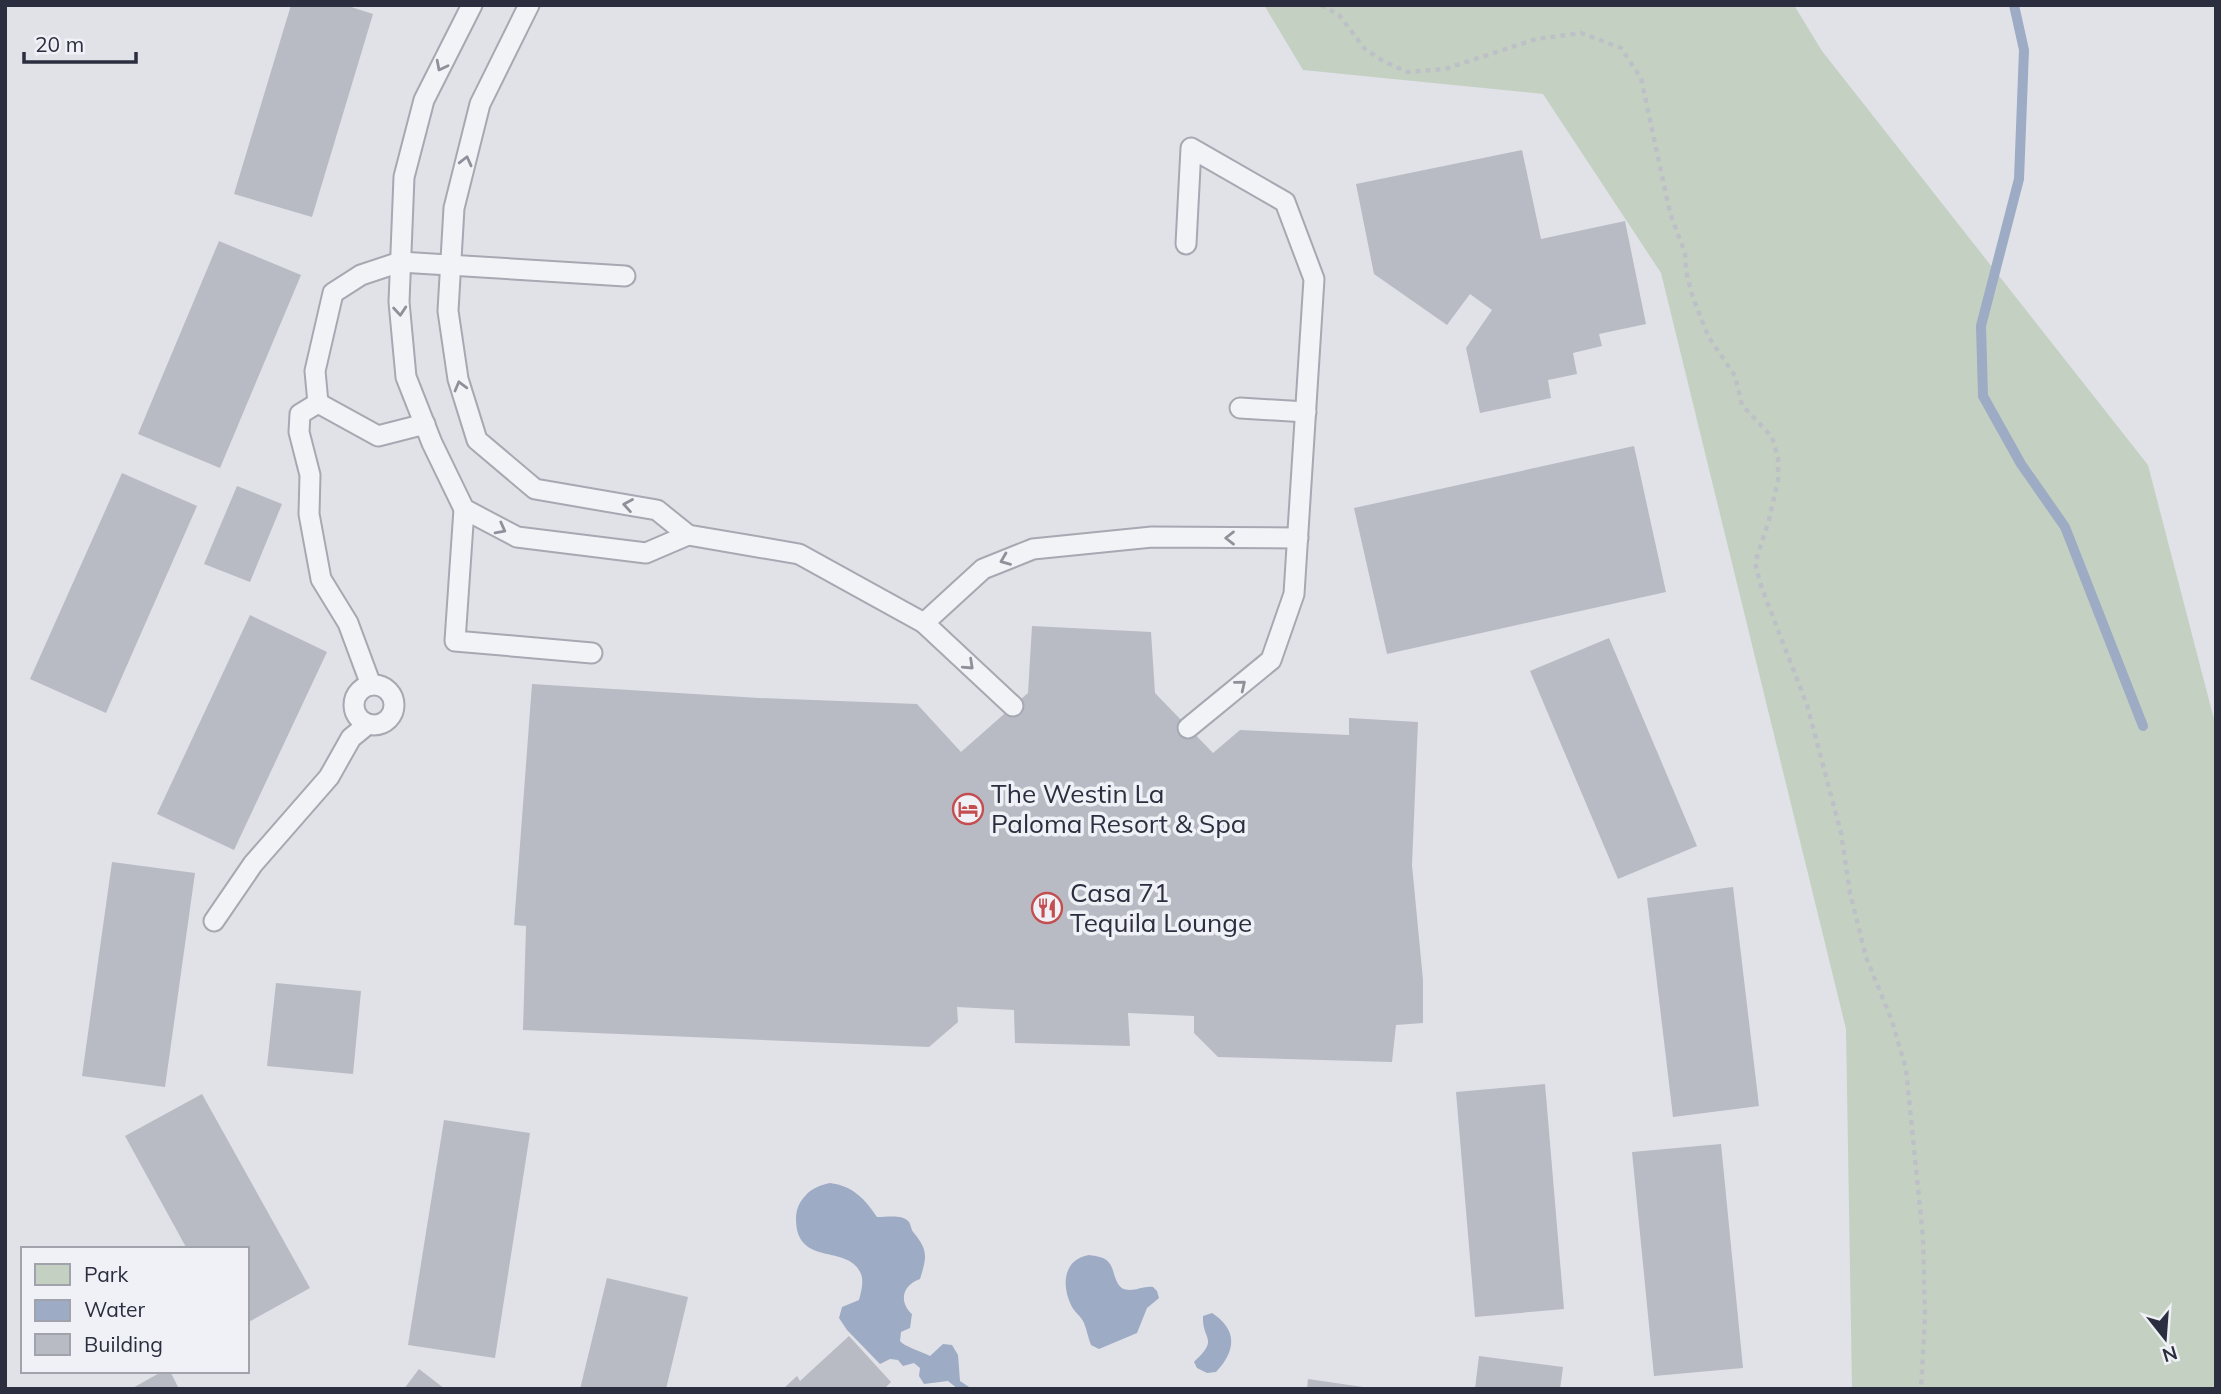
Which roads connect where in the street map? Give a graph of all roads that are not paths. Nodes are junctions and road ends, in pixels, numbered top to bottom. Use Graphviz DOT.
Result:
graph roads {
  1 [pos="472,5"];
  2 [pos="529,5"];
  3 [pos="1186,244"];
  4 [pos="400,262"];
  5 [pos="451,264"];
  6 [pos="625,276"];
  7 [pos="318,403"];
  8 [pos="1240,408"];
  9 [pos="1306,412"];
  10 [pos="425,424"];
  11 [pos="464,509"];
  12 [pos="688,534"];
  13 [pos="1298,538"];
  14 [pos="924,623"];
  15 [pos="592,653"];
  16 [pos="371,685"];
  17 [pos="1013,706"];
  18 [pos="368,724"];
  19 [pos="1188,728"];
  20 [pos="214,921"];
  1 -- 4 [label="lane, one-way"];
  5 -- 2 [label="lane, one-way"];
  3 -- 9 [label="lane"];
  4 -- 5 [label="lane"];
  4 -- 7 [label="lane"];
  4 -- 10 [label="lane, one-way"];
  5 -- 6 [label="lane"];
  12 -- 5 [label="lane, one-way"];
  7 -- 10 [label="lane"];
  7 -- 16 [label="lane"];
  8 -- 9 [label="lane"];
  9 -- 13 [label="lane"];
  10 -- 11 [label="lane"];
  11 -- 12 [label="lane, one-way"];
  11 -- 15 [label="lane"];
  12 -- 14 [label="lane"];
  13 -- 14 [label="lane, one-way"];
  19 -- 13 [label="lane, one-way"];
  14 -- 17 [label="lane, one-way"];
  16 -- 18 [label="lane"];
  16 -- 18 [label="lane"];
  18 -- 20 [label="lane"];
}
